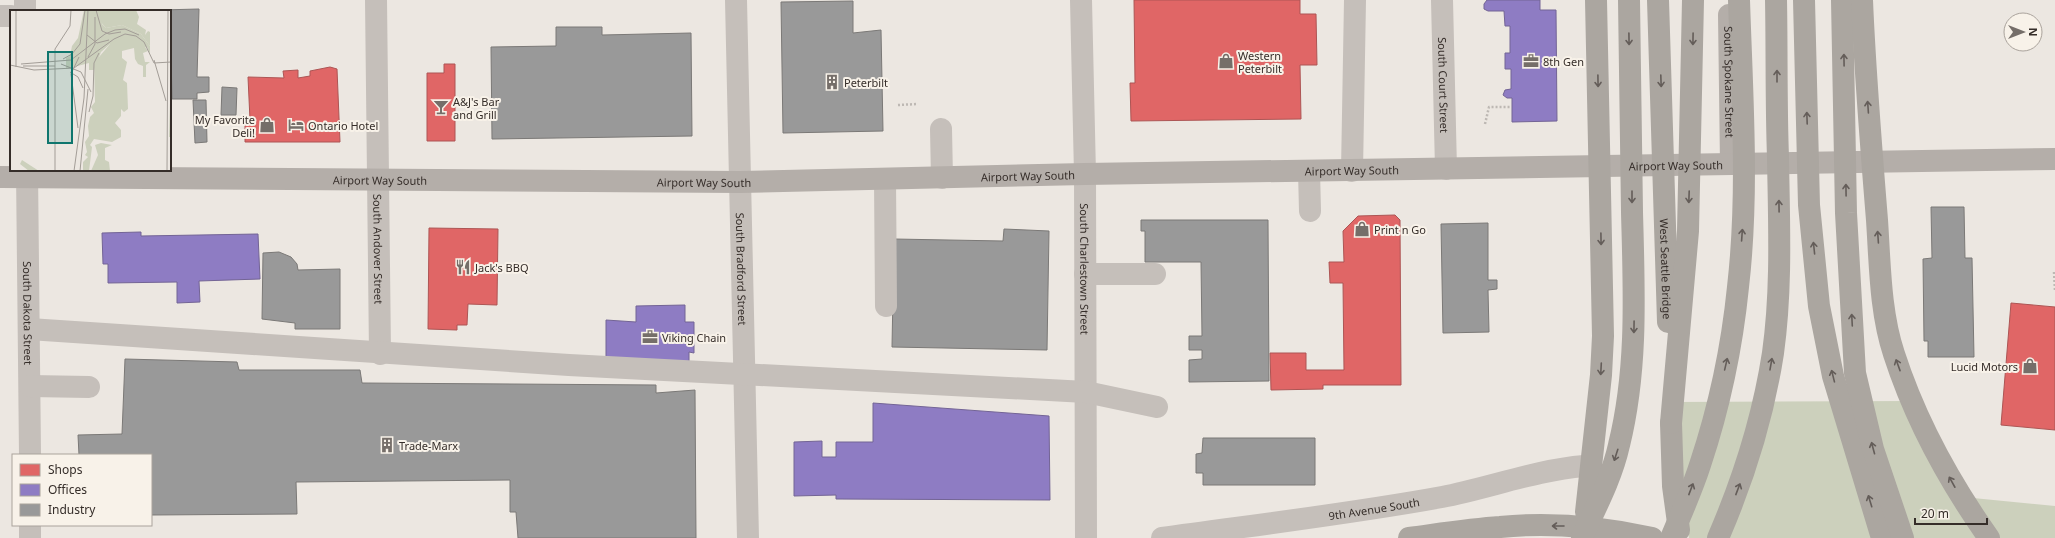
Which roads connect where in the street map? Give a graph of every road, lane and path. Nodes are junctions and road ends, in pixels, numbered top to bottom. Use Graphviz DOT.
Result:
graph roads {
  1 [pos="25,0"];
  2 [pos="376,0"];
  3 [pos="736,0"];
  4 [pos="1081,0"];
  5 [pos="1355,0"];
  6 [pos="1442,0"];
  7 [pos="1596,0"];
  8 [pos="1628,0"];
  9 [pos="1658,0"];
  10 [pos="1693,0"];
  11 [pos="1729,0"];
  12 [pos="1739,0"];
  13 [pos="1776,0"];
  14 [pos="1804,0"];
  15 [pos="1842,0"];
  16 [pos="1862,0"];
  17 [pos="26,10"];
  18 [pos="918,104"];
  19 [pos="898,105"];
  20 [pos="1510,107"];
  21 [pos="1485,124"];
  22 [pos="941,129"];
  23 [pos="2055,159"];
  24 [pos="1731,164"];
  25 [pos="1446,169"];
  26 [pos="1309,171"];
  27 [pos="1352,171"];
  28 [pos="27,174"];
  29 [pos="1085,174"];
  30 [pos="0,177"];
  31 [pos="942,178"];
  32 [pos="378,179"];
  33 [pos="885,179"];
  34 [pos="740,182"];
  35 [pos="1310,211"];
  36 [pos="2054,272"];
  37 [pos="1085,274"];
  38 [pos="1155,274"];
  39 [pos="2055,291"];
  40 [pos="886,306"];
  41 [pos="29,329"];
  42 [pos="380,354"];
  43 [pos="744,375"];
  44 [pos="30,386"];
  45 [pos="89,387"];
  46 [pos="1086,392"];
  47 [pos="1157,407"];
  48 [pos="1671,423"];
  49 [pos="30,454"];
  50 [pos="1584,466"];
  51 [pos="30,526"];
  52 [pos="30,538"];
  53 [pos="748,538"];
  54 [pos="1086,538"];
  55 [pos="1162,538"];
  56 [pos="1409,538"];
  57 [pos="1582,538"];
  58 [pos="1652,538"];
  59 [pos="1671,538"];
  60 [pos="1681,538"];
  61 [pos="1718,538"];
  62 [pos="1882,538"];
  63 [pos="1903,538"];
  64 [pos="1989,538"];
  1 -- 17 [label="street"];
  2 -- 32 [label="street, South Andover Street"];
  3 -- 34 [label="street, South Bradford Street"];
  4 -- 29 [label="street, South Charlestown Street"];
  5 -- 27 [label="street"];
  6 -- 25 [label="street, South Court Street"];
  7 -- 57 [label="highway, one-way, bridge"];
  8 -- 57 [label="highway, one-way, bridge"];
  9 -- 48 [label="highway, West Seattle Bridge, one-way, bridge"];
  10 -- 48 [label="highway, one-way, bridge"];
  11 -- 24 [label="main road, South Spokane Street"];
  59 -- 12 [label="highway, one-way, bridge"];
  61 -- 13 [label="highway, one-way, bridge"];
  62 -- 14 [label="highway, one-way, bridge"];
  63 -- 15 [label="highway, one-way, bridge"];
  64 -- 16 [label="highway, one-way, bridge"];
  18 -- 19 [label="path"];
  20 -- 21 [label="path"];
  22 -- 31 [label="street"];
  23 -- 24 [label="main road, Airport Way South"];
  24 -- 25 [label="main road, Airport Way South"];
  25 -- 27 [label="main road, Airport Way South"];
  26 -- 27 [label="main road, Airport Way South"];
  26 -- 29 [label="main road, Airport Way South"];
  26 -- 35 [label="street"];
  28 -- 30 [label="main road, Airport Way South"];
  28 -- 32 [label="main road, Airport Way South"];
  28 -- 41 [label="street, South Dakota Street"];
  29 -- 31 [label="main road, Airport Way South"];
  29 -- 37 [label="street, South Charlestown Street"];
  31 -- 33 [label="main road, Airport Way South"];
  32 -- 34 [label="main road, Airport Way South"];
  32 -- 42 [label="street, South Andover Street"];
  33 -- 34 [label="main road, Airport Way South"];
  33 -- 40 [label="street"];
  34 -- 43 [label="street, South Bradford Street"];
  36 -- 39 [label="path"];
  37 -- 38 [label="street"];
  37 -- 46 [label="street, South Charlestown Street"];
  41 -- 42 [label="street"];
  41 -- 44 [label="street, South Dakota Street"];
  42 -- 43 [label="street"];
  43 -- 46 [label="street"];
  43 -- 53 [label="street, South Bradford Street"];
  44 -- 45 [label="street"];
  44 -- 49 [label="street, South Dakota Street"];
  46 -- 47 [label="street"];
  46 -- 54 [label="street, South Charlestown Street"];
  48 -- 60 [label="highway, West Seattle Bridge, bridge"];
  50 -- 55 [label="street, 9th Avenue South"];
  51 -- 52 [label="street"];
  58 -- 56 [label="highway, one-way"];
}
